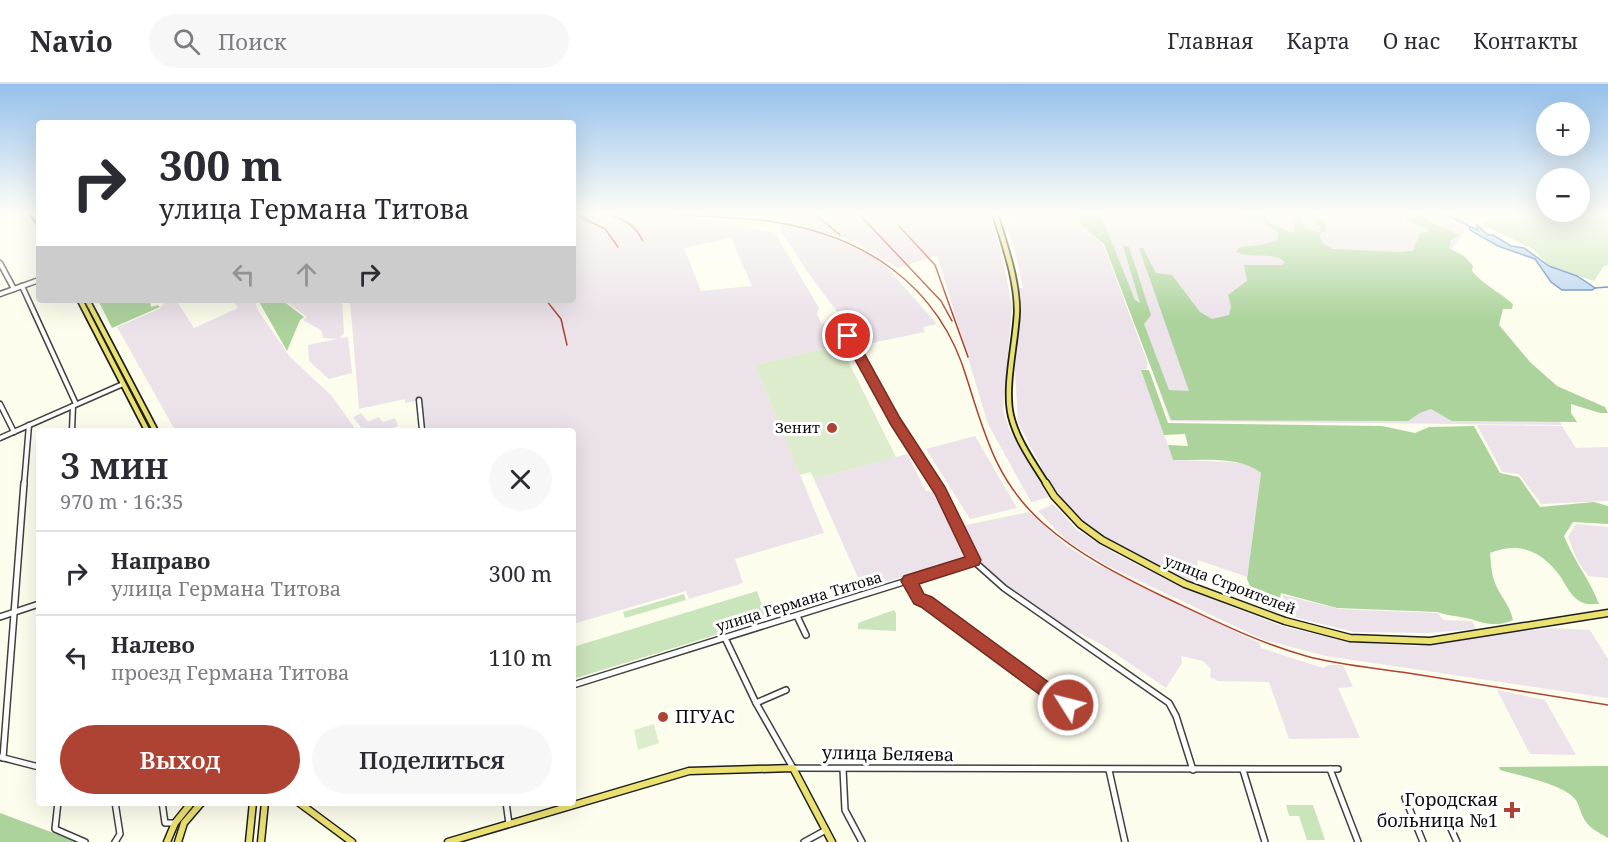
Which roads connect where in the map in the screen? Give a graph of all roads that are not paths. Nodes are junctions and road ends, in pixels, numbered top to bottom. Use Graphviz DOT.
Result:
graph roads {
  1 [pos="1004,248"];
  2 [pos="0,263"];
  3 [pos="36,281"];
  4 [pos="22,286"];
  5 [pos="14,289"];
  6 [pos="0,294"];
  7 [pos="82,303"];
  8 [pos="89,303"];
  9 [pos="848,336"];
  10 [pos="123,384"];
  11 [pos="419,400"];
  12 [pos="0,404"];
  13 [pos="74,405"];
  14 [pos="29,425"];
  15 [pos="72,428"];
  16 [pos="146,428"];
  17 [pos="154,428"];
  18 [pos="422,428"];
  19 [pos="14,432"];
  20 [pos="0,438"];
  21 [pos="974,560"];
  22 [pos="909,581"];
  23 [pos="36,605"];
  24 [pos="16,612"];
  25 [pos="1608,613"];
  26 [pos="796,616"];
  27 [pos="0,617"];
  28 [pos="806,635"];
  29 [pos="725,638"];
  30 [pos="576,684"];
  31 [pos="786,690"];
  32 [pos="756,703"];
  33 [pos="1085,718"];
  34 [pos="2,758"];
  35 [pos="36,766"];
  36 [pos="793,768"];
  37 [pos="843,769"];
  38 [pos="1109,770"];
  39 [pos="1193,770"];
  40 [pos="1243,770"];
  41 [pos="1405,798"];
  42 [pos="576,804"];
  43 [pos="58,806"];
  44 [pos="116,806"];
  45 [pos="163,806"];
  46 [pos="189,806"];
  47 [pos="199,806"];
  48 [pos="252,806"];
  49 [pos="265,806"];
  50 [pos="303,806"];
  51 [pos="507,806"];
  52 [pos="570,806"];
  53 [pos="1449,822"];
  54 [pos="175,823"];
  55 [pos="509,824"];
  56 [pos="826,830"];
  57 [pos="85,842"];
  58 [pos="115,842"];
  59 [pos="167,842"];
  60 [pos="178,842"];
  61 [pos="249,842"];
  62 [pos="261,842"];
  63 [pos="352,842"];
  64 [pos="448,842"];
  65 [pos="804,842"];
  66 [pos="832,842"];
  67 [pos="862,842"];
  68 [pos="1125,842"];
  69 [pos="1265,842"];
  70 [pos="1358,842"];
  71 [pos="1423,842"];
  72 [pos="1457,842"];
  1 -- 25 [label="main road, улица Строителей"];
  2 -- 5 [label="street"];
  3 -- 4 [label="street"];
  4 -- 5 [label="street"];
  4 -- 13 [label="street"];
  5 -- 6 [label="street"];
  7 -- 10 [label="main road"];
  8 -- 17 [label="main road"];
  9 -- 21 [label="street"];
  10 -- 13 [label="street"];
  10 -- 16 [label="main road"];
  11 -- 18 [label="street"];
  12 -- 19 [label="street"];
  13 -- 14 [label="street"];
  13 -- 15 [label="street"];
  14 -- 19 [label="street"];
  14 -- 24 [label="street"];
  19 -- 20 [label="street"];
  21 -- 22 [label="street, улица Германа Титова"];
  21 -- 39 [label="street"];
  22 -- 26 [label="street, улица Германа Титова"];
  22 -- 33 [label="street"];
  23 -- 24 [label="street"];
  24 -- 27 [label="street"];
  24 -- 34 [label="street"];
  26 -- 28 [label="street"];
  26 -- 29 [label="street, улица Германа Титова"];
  29 -- 30 [label="street, улица Германа Титова"];
  29 -- 32 [label="street"];
  31 -- 32 [label="street"];
  32 -- 36 [label="street"];
  34 -- 35 [label="street"];
  36 -- 37 [label="street, улица Беляева"];
  36 -- 42 [label="main road, улица Беляева"];
  36 -- 56 [label="main road"];
  37 -- 38 [label="street, улица Беляева"];
  37 -- 67 [label="street"];
  38 -- 39 [label="street, улица Беляева"];
  38 -- 68 [label="street"];
  39 -- 40 [label="street, улица Беляева"];
  40 -- 69 [label="street"];
  40 -- 70 [label="street, улица Беляева"];
  41 -- 71 [label="street"];
  43 -- 57 [label="street"];
  44 -- 58 [label="street"];
  45 -- 54 [label="street"];
  46 -- 54 [label="main road"];
  47 -- 60 [label="main road"];
  48 -- 61 [label="main road"];
  49 -- 62 [label="main road"];
  50 -- 63 [label="main road"];
  51 -- 55 [label="street"];
  52 -- 55 [label="main road, улица Беляева"];
  53 -- 72 [label="street"];
  54 -- 59 [label="main road"];
  55 -- 64 [label="main road, улица Беляева"];
  56 -- 65 [label="street"];
  56 -- 66 [label="main road"];
}
